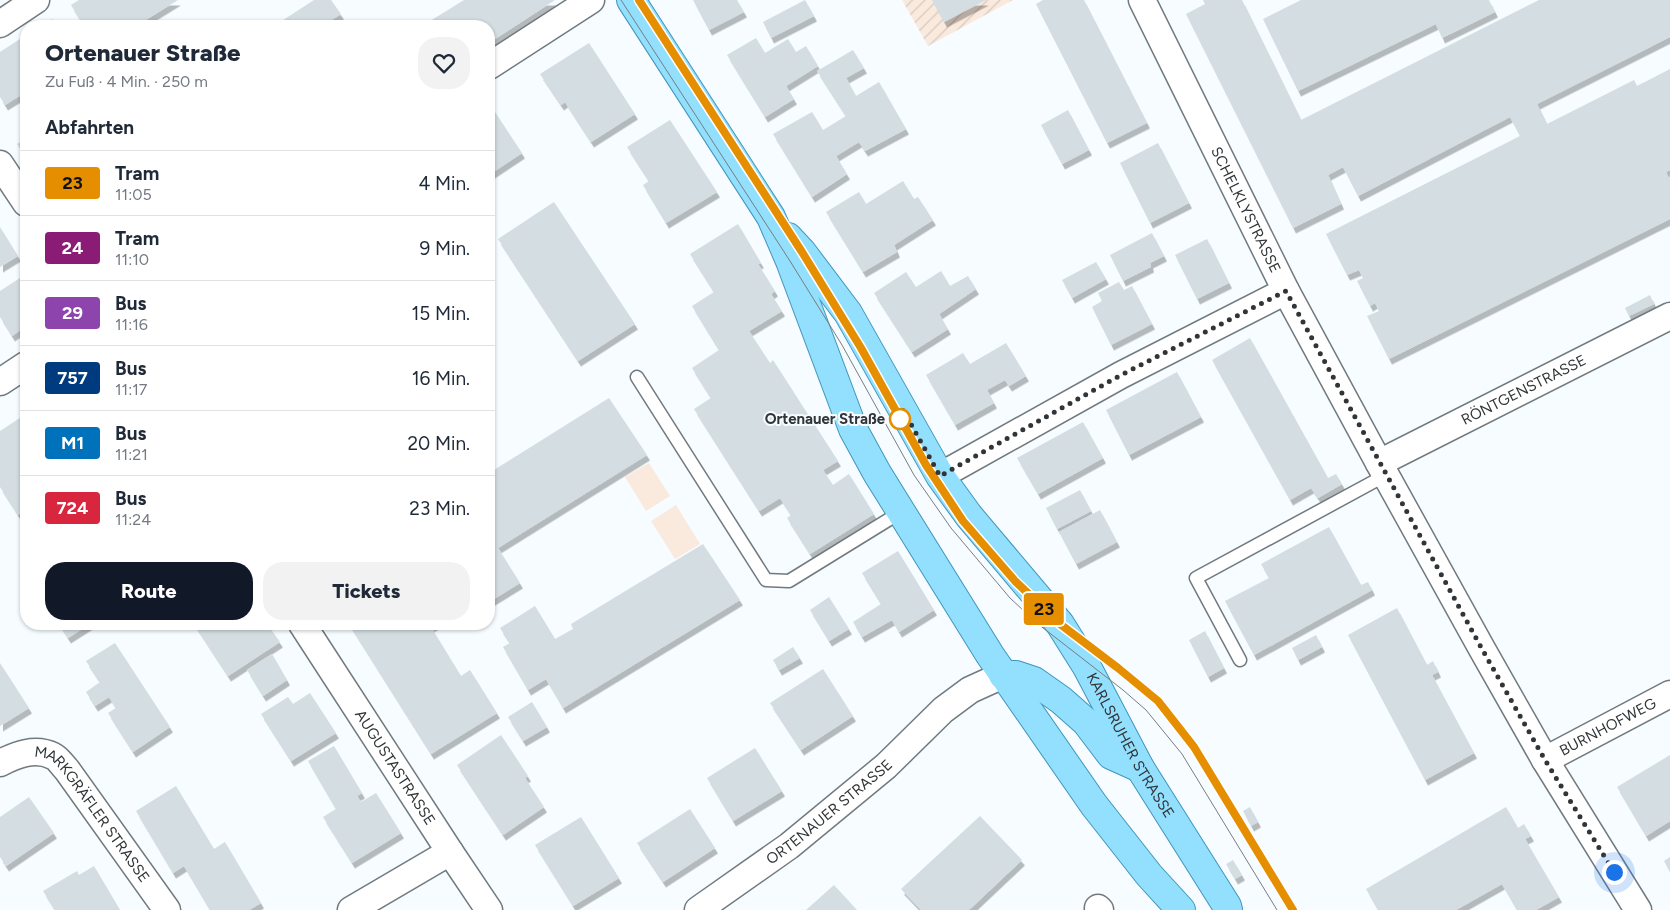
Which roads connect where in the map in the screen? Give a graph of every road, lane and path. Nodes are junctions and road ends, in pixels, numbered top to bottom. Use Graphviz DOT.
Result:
graph roads {
  1 [pos="36,0"];
  2 [pos="591,0"];
  3 [pos="631,0"];
  4 [pos="1142,0"];
  5 [pos="0,24"];
  6 [pos="495,62"];
  7 [pos="0,164"];
  8 [pos="20,194"];
  9 [pos="770,217"];
  10 [pos="1286,291"];
  11 [pos="1670,316"];
  12 [pos="20,369"];
  13 [pos="637,377"];
  14 [pos="0,382"];
  15 [pos="1382,469"];
  16 [pos="940,476"];
  17 [pos="901,512"];
  18 [pos="306,630"];
  19 [pos="1240,660"];
  20 [pos="1003,675"];
  21 [pos="1670,694"];
  22 [pos="1545,760"];
  23 [pos="0,763"];
  24 [pos="1140,768"];
  25 [pos="450,852"];
  26 [pos="167,910"];
  27 [pos="351,910"];
  28 [pos="489,910"];
  29 [pos="698,910"];
  30 [pos="1181,910"];
  31 [pos="1228,910"];
  32 [pos="1638,910"];
  1 -- 5 [label="street"];
  2 -- 6 [label="street"];
  3 -- 9 [label="main road, KARLSRUHER STRASSE"];
  4 -- 10 [label="street, SCHELKLYSTRASSE"];
  7 -- 8 [label="street"];
  9 -- 16 [label="main road, KARLSRUHER STRASSE"];
  9 -- 17 [label="main road, KARLSRUHER STRASSE"];
  10 -- 15 [label="street, SCHELKLYSTRASSE"];
  10 -- 16 [label="street"];
  11 -- 15 [label="street, RÖNTGENSTRASSE"];
  12 -- 14 [label="street"];
  13 -- 17 [label="lane"];
  15 -- 19 [label="lane"];
  15 -- 22 [label="street, SCHELKLYSTRASSE"];
  16 -- 24 [label="main road, KARLSRUHER STRASSE"];
  17 -- 20 [label="main road, KARLSRUHER STRASSE"];
  18 -- 25 [label="street, AUGUSTASTRASSE"];
  20 -- 24 [label="main road"];
  20 -- 29 [label="street, ORTENAUER STRASSE"];
  20 -- 30 [label="main road, KARLSRUHER STRASSE"];
  21 -- 22 [label="street, BURNHOFWEG"];
  22 -- 32 [label="street, SCHELKLYSTRASSE"];
  23 -- 26 [label="street, MARKGRÄFLER STRASSE"];
  24 -- 31 [label="main road, KARLSRUHER STRASSE"];
  25 -- 27 [label="street"];
  25 -- 28 [label="street, AUGUSTASTRASSE"];
}
